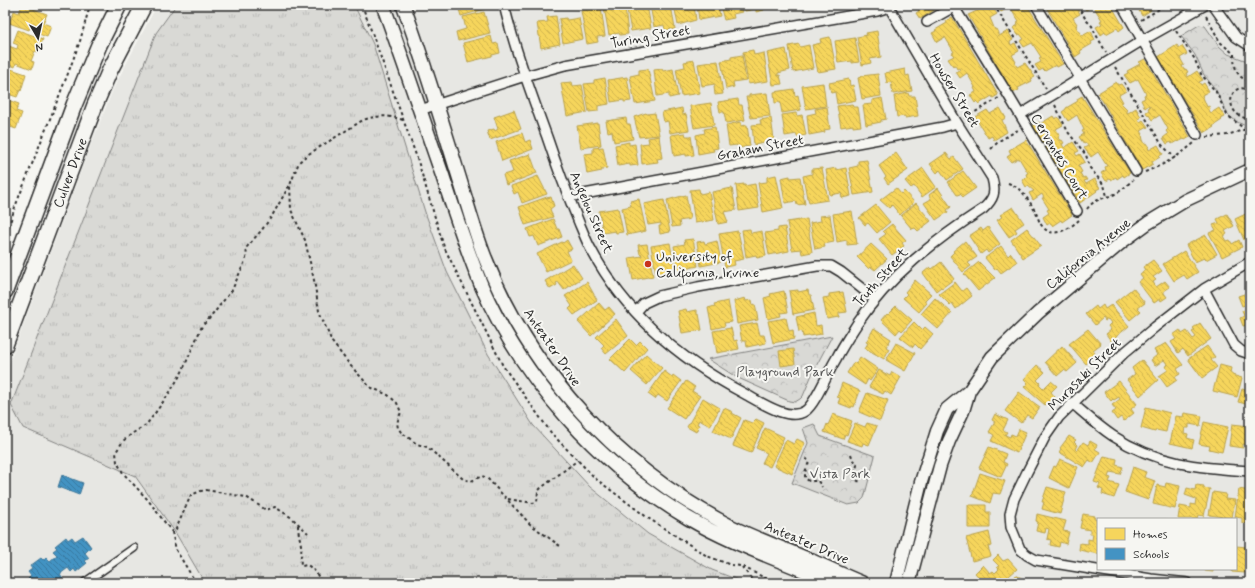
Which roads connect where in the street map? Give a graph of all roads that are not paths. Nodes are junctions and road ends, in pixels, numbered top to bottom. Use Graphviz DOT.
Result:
graph roads {
  1 [pos="119,5"];
  2 [pos="144,5"];
  3 [pos="384,5"];
  4 [pos="403,5"];
  5 [pos="504,5"];
  6 [pos="1036,5"];
  7 [pos="1122,5"];
  8 [pos="1205,5"];
  9 [pos="1213,5"];
  10 [pos="888,6"];
  11 [pos="955,6"];
  12 [pos="927,22"];
  13 [pos="1143,40"];
  14 [pos="1250,46"];
  15 [pos="525,76"];
  16 [pos="1080,78"];
  17 [pos="436,105"];
  18 [pos="420,110"];
  19 [pos="1020,115"];
  20 [pos="957,123"];
  21 [pos="1199,138"];
  22 [pos="1250,170"];
  23 [pos="1136,175"];
  24 [pos="994,191"];
  25 [pos="568,197"];
  26 [pos="1081,214"];
  27 [pos="1250,262"];
  28 [pos="1204,289"];
  29 [pos="5,290"];
  30 [pos="874,299"];
  31 [pos="636,312"];
  32 [pos="5,345"];
  33 [pos="1250,354"];
  34 [pos="969,391"];
  35 [pos="1072,403"];
  36 [pos="790,414"];
  37 [pos="1250,471"];
  38 [pos="134,548"];
  39 [pos="84,583"];
  40 [pos="832,583"];
  41 [pos="862,583"];
  42 [pos="896,583"];
  43 [pos="909,583"];
  44 [pos="1188,583"];
  1 -- 29 [label="main road, Culver Drive"];
  2 -- 32 [label="main road, Culver Drive"];
  3 -- 18 [label="main road, Anteater Drive"];
  4 -- 17 [label="main road, Anteater Drive"];
  5 -- 15 [label="street, Angelou Street"];
  6 -- 16 [label="street"];
  7 -- 13 [label="street"];
  8 -- 13 [label="street, Cervantes Court"];
  9 -- 14 [label="street"];
  10 -- 15 [label="street, Turing Street"];
  10 -- 20 [label="street, Howser Street"];
  11 -- 12 [label="street, Cervantes Court"];
  11 -- 19 [label="street, Cervantes Court"];
  13 -- 16 [label="street, Cervantes Court"];
  13 -- 21 [label="street"];
  15 -- 17 [label="street, Turing Street"];
  15 -- 25 [label="street, Angelou Street"];
  16 -- 19 [label="street, Cervantes Court"];
  16 -- 23 [label="street"];
  17 -- 18 [label="street, Turing Street"];
  17 -- 41 [label="main road, Anteater Drive"];
  18 -- 40 [label="main road, Anteater Drive"];
  19 -- 26 [label="street, Cervantes Court"];
  20 -- 24 [label="street, Howser Street"];
  20 -- 25 [label="street, Graham Street"];
  22 -- 34 [label="street, California Avenue"];
  24 -- 30 [label="street, Truth Street"];
  25 -- 31 [label="street, Angelou Street"];
  27 -- 28 [label="street, Murasaki Street"];
  28 -- 33 [label="street"];
  28 -- 35 [label="street, Murasaki Street"];
  30 -- 31 [label="street"];
  30 -- 36 [label="street, Truth Street"];
  31 -- 36 [label="street, Angelou Street"];
  34 -- 42 [label="street, California Avenue"];
  34 -- 43 [label="street, California Avenue"];
  35 -- 37 [label="street"];
  35 -- 44 [label="street, Murasaki Street"];
  38 -- 39 [label="street"];
}
